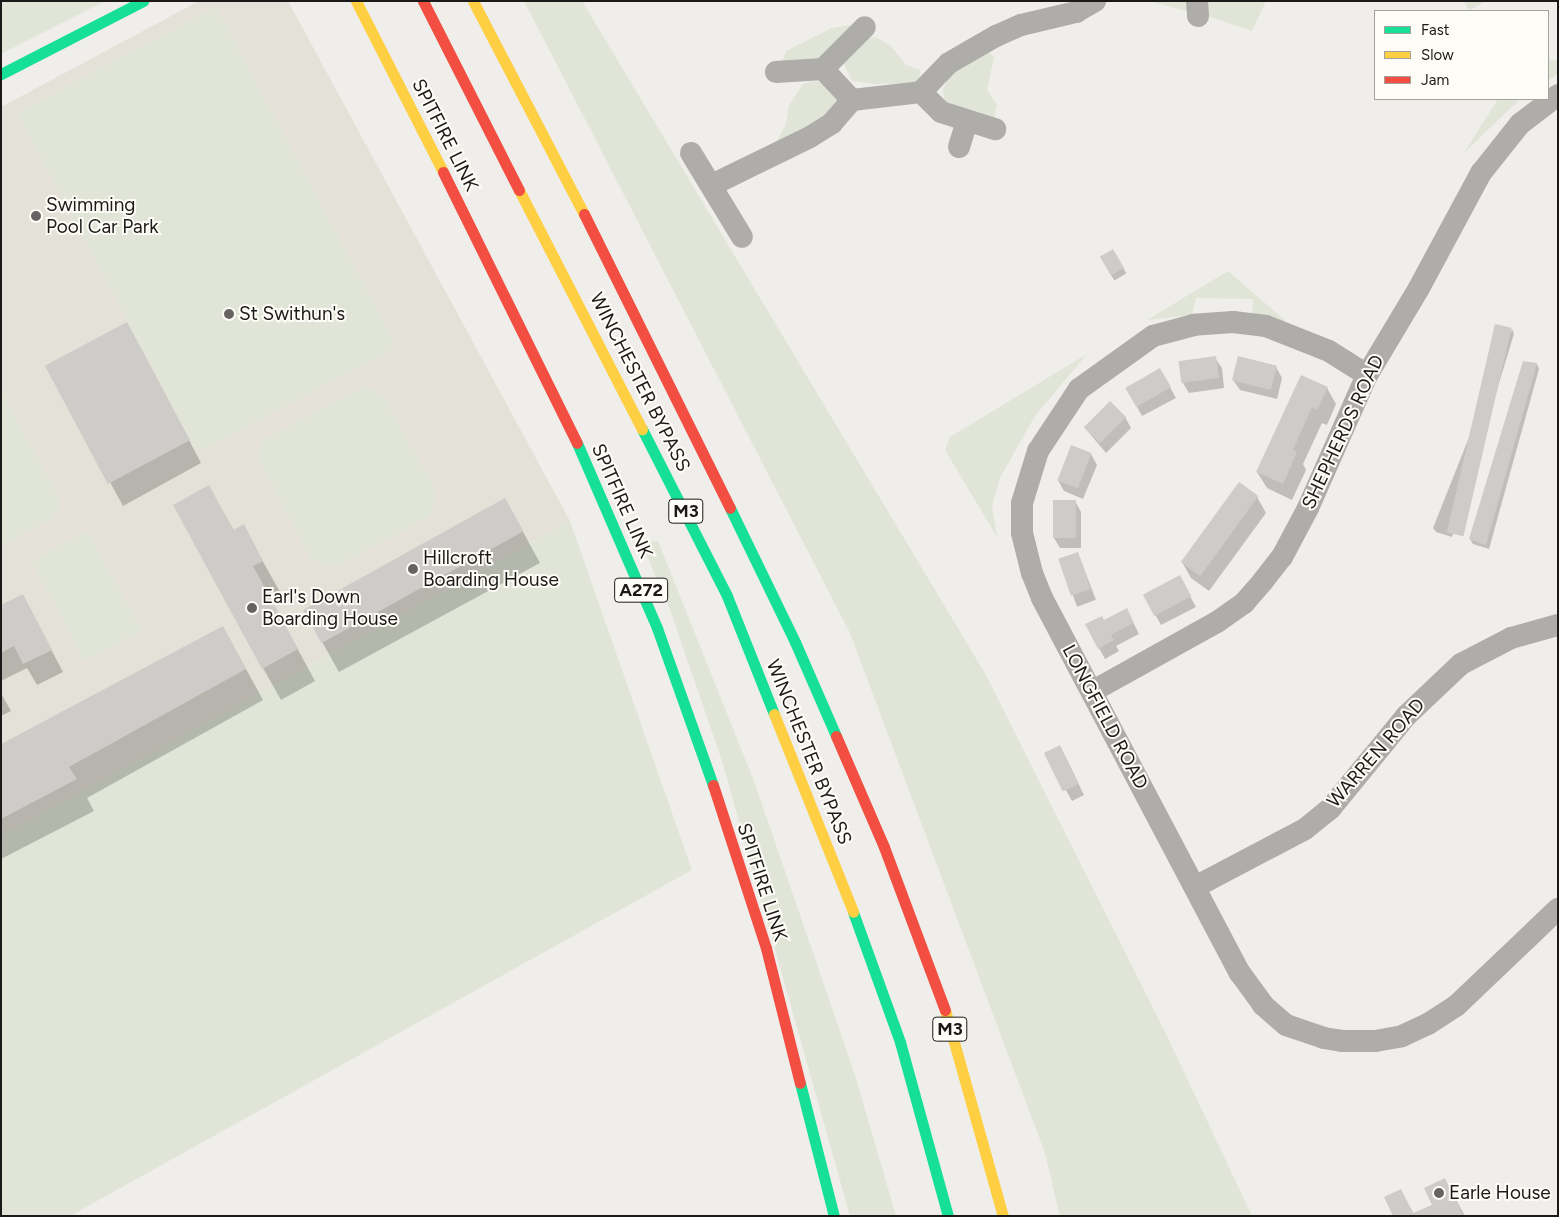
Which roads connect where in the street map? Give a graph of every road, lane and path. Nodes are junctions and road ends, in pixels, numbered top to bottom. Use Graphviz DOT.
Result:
graph roads {
  1 [pos="143,1"];
  2 [pos="356,1"];
  3 [pos="423,1"];
  4 [pos="472,1"];
  5 [pos="1095,1"];
  6 [pos="865,27"];
  7 [pos="824,69"];
  8 [pos="776,72"];
  9 [pos="1,74"];
  10 [pos="921,92"];
  11 [pos="1558,96"];
  12 [pos="852,100"];
  13 [pos="966,121"];
  14 [pos="995,129"];
  15 [pos="959,147"];
  16 [pos="691,153"];
  17 [pos="712,185"];
  18 [pos="742,237"];
  19 [pos="1367,375"];
  20 [pos="1558,625"];
  21 [pos="1093,691"];
  22 [pos="1195,887"];
  23 [pos="1558,909"];
  24 [pos="834,1216"];
  25 [pos="948,1216"];
  26 [pos="1002,1216"];
  1 -- 9 [label="main road"];
  2 -- 24 [label="main road, SPITFIRE LINK / A272"];
  3 -- 25 [label="main road, WINCHESTER BYPASS / M3"];
  4 -- 26 [label="main road, WINCHESTER BYPASS / M3"];
  5 -- 10 [label="street"];
  6 -- 7 [label="street"];
  7 -- 8 [label="street"];
  7 -- 12 [label="street"];
  10 -- 12 [label="street"];
  10 -- 13 [label="street"];
  11 -- 19 [label="street, SHEPHERDS ROAD"];
  12 -- 17 [label="street"];
  13 -- 14 [label="street"];
  13 -- 15 [label="street"];
  16 -- 17 [label="street"];
  17 -- 18 [label="street"];
  19 -- 21 [label="street, SHEPHERDS ROAD"];
  19 -- 21 [label="street, LONGFIELD ROAD"];
  20 -- 22 [label="street, WARREN ROAD"];
  21 -- 22 [label="street, LONGFIELD ROAD"];
  22 -- 23 [label="street, LONGFIELD ROAD"];
}
